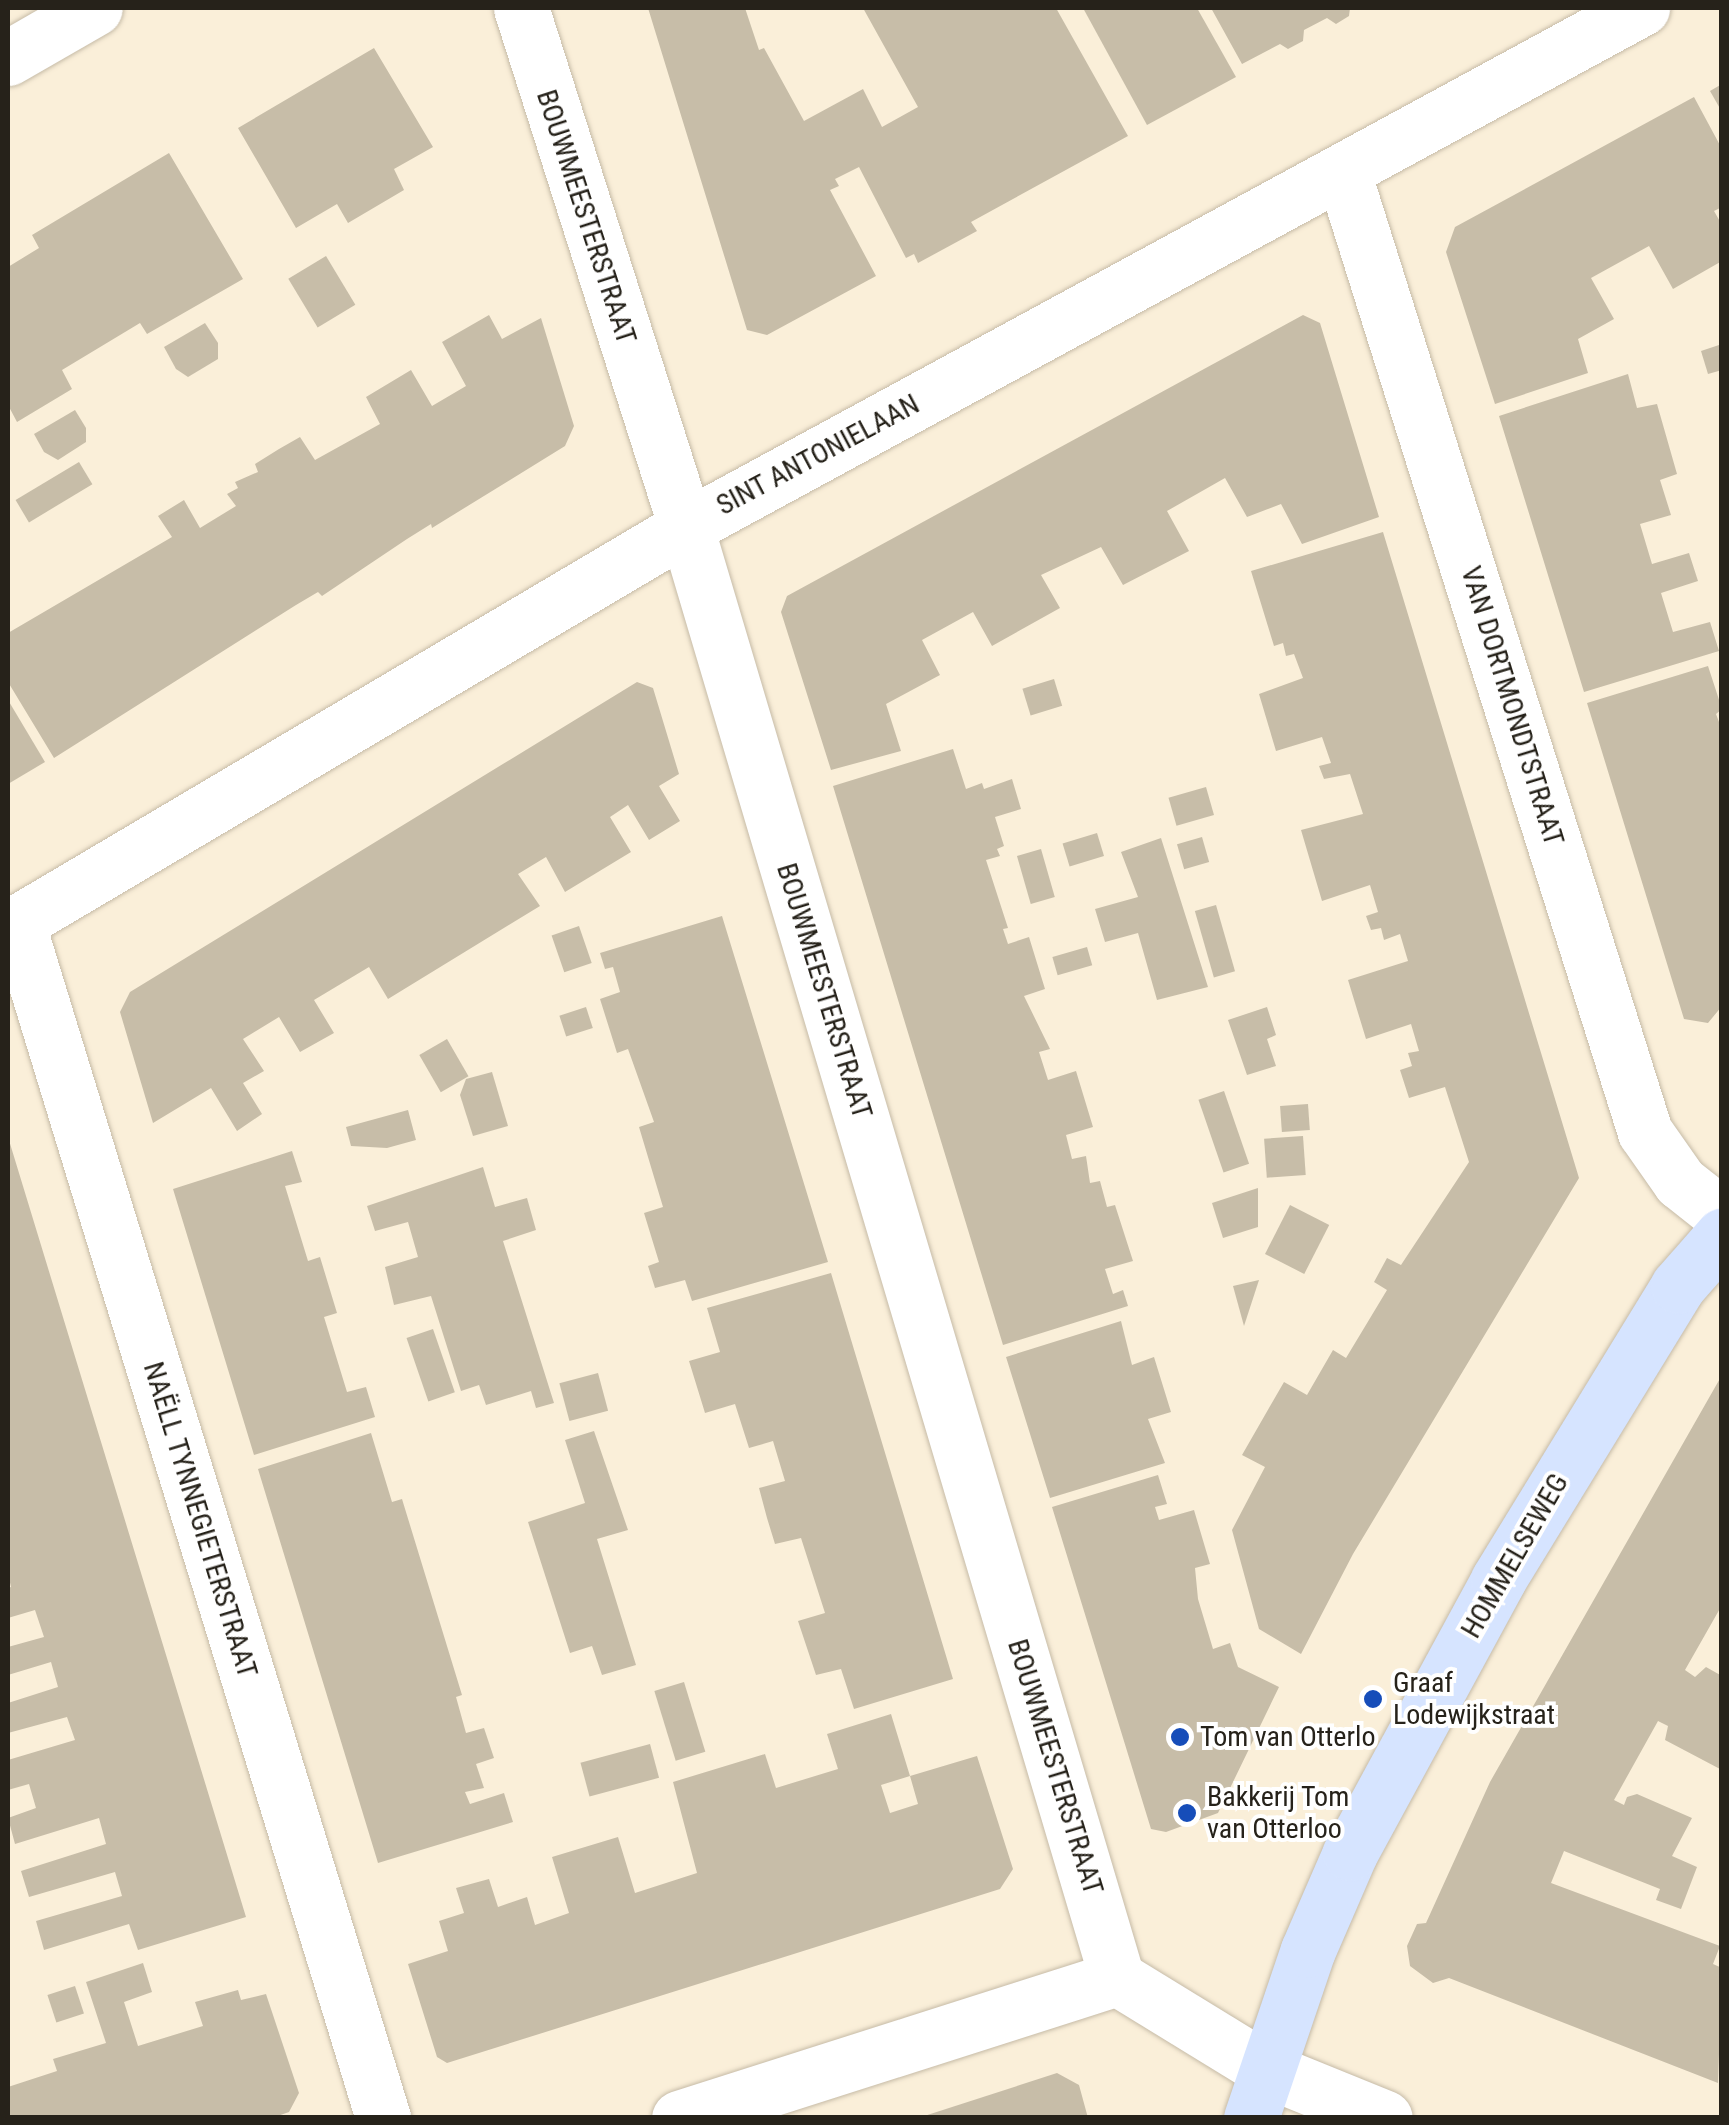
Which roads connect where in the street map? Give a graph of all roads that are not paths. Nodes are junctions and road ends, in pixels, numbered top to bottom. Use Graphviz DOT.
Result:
graph roads {
  1 [pos="95,8"];
  2 [pos="521,8"];
  3 [pos="1642,8"];
  4 [pos="8,58"];
  5 [pos="1343,172"];
  6 [pos="686,526"];
  7 [pos="12,925"];
  8 [pos="1722,1215"];
  9 [pos="1722,1236"];
  10 [pos="1117,1978"];
  11 [pos="1259,2094"];
  12 [pos="383,2118"];
  13 [pos="679,2118"];
  14 [pos="1386,2118"];
  1 -- 4 [label="street"];
  2 -- 6 [label="street, BOUWMEESTERSTRAAT"];
  3 -- 5 [label="street, SINT ANTONIELAAN"];
  5 -- 6 [label="street, SINT ANTONIELAAN"];
  5 -- 8 [label="street, VAN DORTMONDTSTRAAT"];
  6 -- 7 [label="street, SINT ANTONIELAAN"];
  6 -- 10 [label="street, BOUWMEESTERSTRAAT"];
  7 -- 12 [label="street, NAËLL TYNNEGIETERSTRAAT"];
  9 -- 11 [label="street, HOMMELSEWEG"];
  10 -- 11 [label="street"];
  10 -- 13 [label="street"];
  11 -- 14 [label="street"];
}
